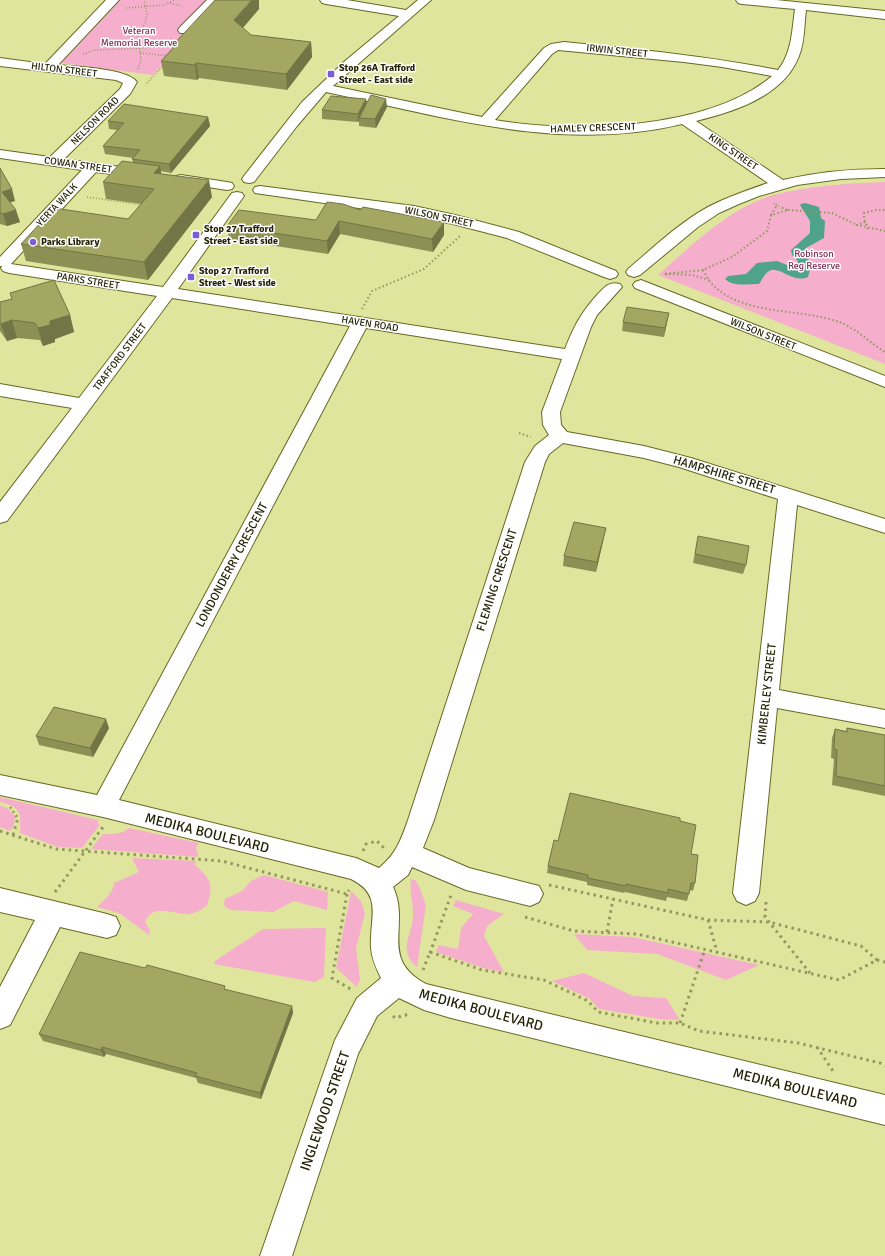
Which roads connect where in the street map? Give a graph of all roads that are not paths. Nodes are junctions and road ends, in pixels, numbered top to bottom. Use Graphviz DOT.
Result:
graph roads {
  1 [pos="113,0"];
  2 [pos="214,0"];
  3 [pos="326,0"];
  4 [pos="425,0"];
  5 [pos="742,0"];
  6 [pos="872,0"];
  7 [pos="801,6"];
  8 [pos="871,13"];
  9 [pos="409,14"];
  10 [pos="885,15"];
  11 [pos="185,25"];
  12 [pos="0,62"];
  13 [pos="51,65"];
  14 [pos="780,74"];
  15 [pos="127,80"];
  16 [pos="324,88"];
  17 [pos="684,119"];
  18 [pos="485,122"];
  19 [pos="0,154"];
  20 [pos="54,161"];
  21 [pos="93,167"];
  22 [pos="885,173"];
  23 [pos="255,185"];
  24 [pos="782,186"];
  25 [pos="232,191"];
  26 [pos="3,266"];
  27 [pos="637,278"];
  28 [pos="612,280"];
  29 [pos="168,292"];
  30 [pos="358,322"];
  31 [pos="572,355"];
  32 [pos="885,382"];
  33 [pos="0,390"];
  34 [pos="84,404"];
  35 [pos="560,436"];
  36 [pos="788,495"];
  37 [pos="0,516"];
  38 [pos="885,526"];
  39 [pos="767,697"];
  40 [pos="885,719"];
  41 [pos="2,795"];
  42 [pos="104,815"];
  43 [pos="405,857"];
  44 [pos="378,884"];
  45 [pos="756,894"];
  46 [pos="532,898"];
  47 [pos="0,900"];
  48 [pos="52,905"];
  49 [pos="107,926"];
  50 [pos="398,981"];
  51 [pos="0,1015"];
  52 [pos="885,1110"];
  53 [pos="276,1256"];
  1 -- 13 [label="street"];
  2 -- 11 [label="street"];
  3 -- 9 [label="street"];
  4 -- 9 [label="street"];
  5 -- 7 [label="street"];
  6 -- 8 [label="street"];
  7 -- 8 [label="street"];
  7 -- 14 [label="street, HAMLEY CRESCENT"];
  8 -- 10 [label="street"];
  9 -- 16 [label="street"];
  12 -- 13 [label="street, HILTON STREET"];
  13 -- 15 [label="street, HILTON STREET"];
  14 -- 17 [label="street, HAMLEY CRESCENT"];
  14 -- 18 [label="street, IRWIN STREET"];
  15 -- 20 [label="street, NELSON ROAD"];
  16 -- 18 [label="street, HAMLEY CRESCENT"];
  16 -- 23 [label="street"];
  17 -- 18 [label="street, HAMLEY CRESCENT"];
  17 -- 24 [label="street, KING STREET"];
  19 -- 20 [label="street, COWAN STREET"];
  20 -- 21 [label="street, COWAN STREET"];
  21 -- 25 [label="street, COWAN STREET"];
  21 -- 26 [label="street, YERTA WALK"];
  22 -- 24 [label="street"];
  23 -- 25 [label="street"];
  23 -- 28 [label="street, WILSON STREET"];
  24 -- 27 [label="street"];
  25 -- 29 [label="street, TRAFFORD STREET"];
  26 -- 29 [label="street, PARKS STREET"];
  27 -- 28 [label="street, WILSON STREET"];
  27 -- 32 [label="street, WILSON STREET"];
  28 -- 31 [label="street"];
  29 -- 30 [label="street, HAVEN ROAD"];
  29 -- 34 [label="street, TRAFFORD STREET"];
  30 -- 31 [label="street, HAVEN ROAD"];
  30 -- 42 [label="street, LONDONDERRY CRESCENT"];
  31 -- 35 [label="street"];
  33 -- 34 [label="street"];
  34 -- 37 [label="street, TRAFFORD STREET"];
  35 -- 36 [label="street, HAMPSHIRE STREET"];
  35 -- 43 [label="street, FLEMING CRESCENT"];
  36 -- 38 [label="street, HAMPSHIRE STREET"];
  36 -- 39 [label="street, KIMBERLEY STREET"];
  39 -- 40 [label="street"];
  39 -- 45 [label="street, KIMBERLEY STREET"];
  41 -- 42 [label="street, MEDIKA BOULEVARD"];
  42 -- 44 [label="street, MEDIKA BOULEVARD"];
  43 -- 44 [label="street, FLEMING CRESCENT"];
  43 -- 46 [label="street"];
  44 -- 50 [label="street, MEDIKA BOULEVARD"];
  47 -- 48 [label="street"];
  48 -- 49 [label="street"];
  48 -- 51 [label="street"];
  50 -- 52 [label="street, MEDIKA BOULEVARD"];
  50 -- 53 [label="street, INGLEWOOD STREET"];
}
